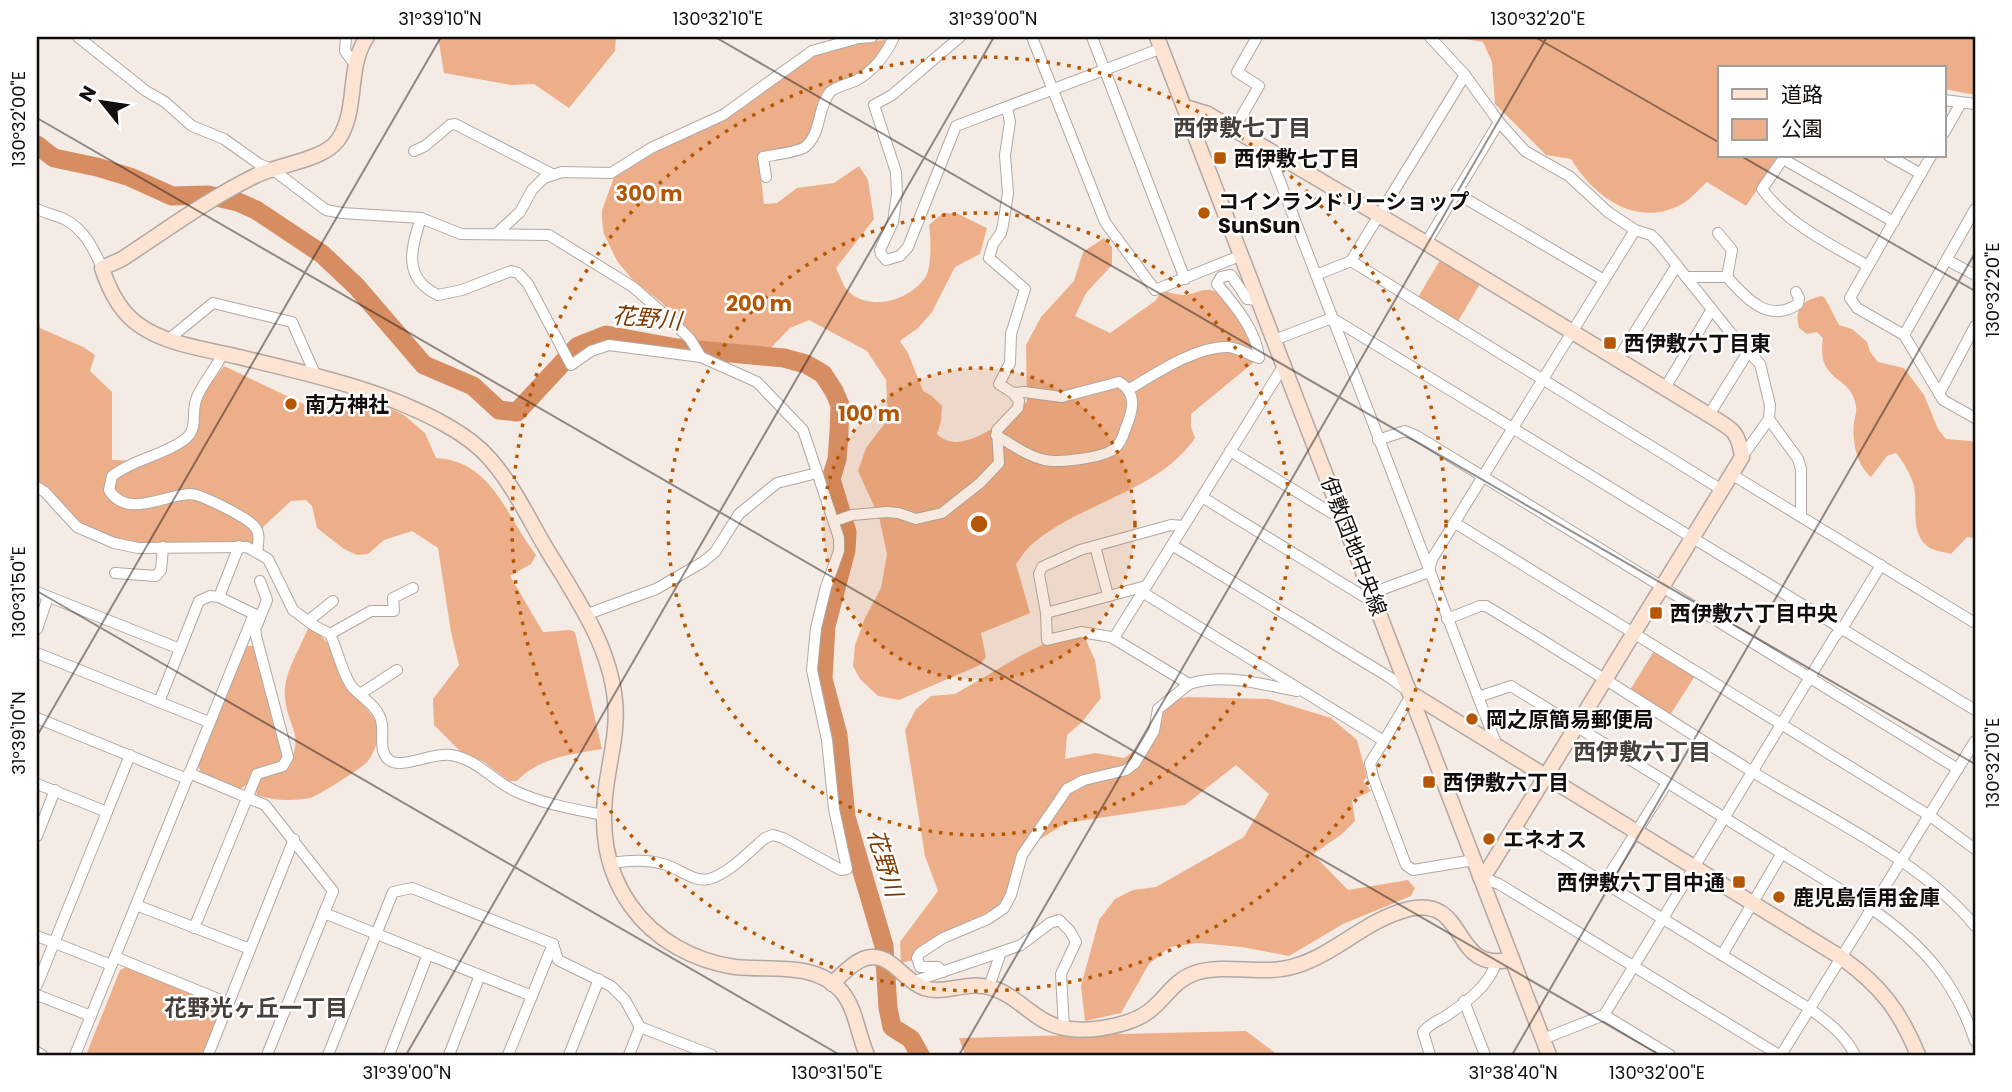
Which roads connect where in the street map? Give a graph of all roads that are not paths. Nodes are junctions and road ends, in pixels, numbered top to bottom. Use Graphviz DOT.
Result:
graph roads {
  1 [pos="78,37"];
  2 [pos="346,37"];
  3 [pos="367,37"];
  4 [pos="872,37"];
  5 [pos="894,37"];
  6 [pos="960,37"];
  7 [pos="1032,37"];
  8 [pos="1092,37"];
  9 [pos="1257,37"];
  10 [pos="1430,37"];
  11 [pos="1160,43"];
  12 [pos="356,66"];
  13 [pos="1105,72"];
  14 [pos="1465,75"];
  15 [pos="1053,91"];
  16 [pos="1946,100"];
  17 [pos="1961,103"];
  18 [pos="1975,104"];
  19 [pos="1185,107"];
  20 [pos="1007,108"];
  21 [pos="1499,122"];
  22 [pos="1234,129"];
  23 [pos="1946,129"];
  24 [pos="1268,149"];
  25 [pos="414,151"];
  26 [pos="1784,158"];
  27 [pos="1893,158"];
  28 [pos="1930,158"];
  29 [pos="272,169"];
  30 [pos="552,174"];
  31 [pos="1921,174"];
  32 [pos="766,177"];
  33 [pos="1457,192"];
  34 [pos="1975,209"];
  35 [pos="38,211"];
  36 [pos="1379,215"];
  37 [pos="421,218"];
  38 [pos="1894,222"];
  39 [pos="1635,230"];
  40 [pos="1718,233"];
  41 [pos="495,234"];
  42 [pos="1426,243"];
  43 [pos="1242,256"];
  44 [pos="1947,260"];
  45 [pos="1351,261"];
  46 [pos="1677,265"];
  47 [pos="1868,266"];
  48 [pos="102,268"];
  49 [pos="1316,275"];
  50 [pos="1975,275"];
  51 [pos="1686,277"];
  52 [pos="1727,278"];
  53 [pos="1185,279"];
  54 [pos="1604,280"];
  55 [pos="1796,292"];
  56 [pos="1259,300"];
  57 [pos="1712,309"];
  58 [pos="1332,318"];
  59 [pos="1975,326"];
  60 [pos="1573,331"];
  61 [pos="1904,335"];
  62 [pos="169,339"];
  63 [pos="1274,340"];
  64 [pos="1748,352"];
  65 [pos="223,354"];
  66 [pos="701,357"];
  67 [pos="1618,359"];
  68 [pos="1284,365"];
  69 [pos="316,376"];
  70 [pos="1543,380"];
  71 [pos="1665,388"];
  72 [pos="1128,390"];
  73 [pos="1013,393"];
  74 [pos="1938,394"];
  75 [pos="1709,415"];
  76 [pos="1975,418"];
  77 [pos="1769,419"];
  78 [pos="1514,428"];
  79 [pos="996,435"];
  80 [pos="1378,440"];
  81 [pos="1230,451"];
  82 [pos="1742,457"];
  83 [pos="817,473"];
  84 [pos="1731,474"];
  85 [pos="1483,477"];
  86 [pos="37,487"];
  87 [pos="1721,490"];
  88 [pos="1202,497"];
  89 [pos="1801,517"];
  90 [pos="1344,520"];
  91 [pos="835,521"];
  92 [pos="1455,523"];
  93 [pos="1183,526"];
  94 [pos="1691,538"];
  95 [pos="1172,545"];
  96 [pos="1095,546"];
  97 [pos="163,547"];
  98 [pos="239,547"];
  99 [pos="257,552"];
  100 [pos="1881,565"];
  101 [pos="1429,572"];
  102 [pos="115,573"];
  103 [pos="260,581"];
  104 [pos="413,588"];
  105 [pos="1661,588"];
  106 [pos="1144,589"];
  107 [pos="37,592"];
  108 [pos="1108,595"];
  109 [pos="48,597"];
  110 [pos="219,597"];
  111 [pos="1374,598"];
  112 [pos="333,601"];
  113 [pos="1046,612"];
  114 [pos="254,614"];
  115 [pos="585,615"];
  116 [pos="1447,619"];
  117 [pos="308,621"];
  118 [pos="1975,623"];
  119 [pos="255,628"];
  120 [pos="37,629"];
  121 [pos="1842,629"];
  122 [pos="330,634"];
  123 [pos="1634,634"];
  124 [pos="1114,638"];
  125 [pos="180,649"];
  126 [pos="37,653"];
  127 [pos="397,670"];
  128 [pos="1810,678"];
  129 [pos="1606,679"];
  130 [pos="1189,684"];
  131 [pos="1303,692"];
  132 [pos="360,694"];
  133 [pos="1412,694"];
  134 [pos="1478,697"];
  135 [pos="159,702"];
  136 [pos="1975,710"];
  137 [pos="37,718"];
  138 [pos="209,722"];
  139 [pos="1782,724"];
  140 [pos="1577,727"];
  141 [pos="1384,741"];
  142 [pos="1975,741"];
  143 [pos="1497,746"];
  144 [pos="130,755"];
  145 [pos="1958,769"];
  146 [pos="1753,772"];
  147 [pos="188,776"];
  148 [pos="1546,777"];
  149 [pos="37,783"];
  150 [pos="1667,783"];
  151 [pos="55,790"];
  152 [pos="248,796"];
  153 [pos="107,812"];
  154 [pos="603,815"];
  155 [pos="1930,816"];
  156 [pos="1724,819"];
  157 [pos="1515,828"];
  158 [pos="1636,832"];
  159 [pos="37,836"];
  160 [pos="294,839"];
  161 [pos="1975,847"];
  162 [pos="1782,853"];
  163 [pos="1474,860"];
  164 [pos="1902,861"];
  165 [pos="610,863"];
  166 [pos="1694,868"];
  167 [pos="1480,877"];
  168 [pos="1604,883"];
  169 [pos="1752,904"];
  170 [pos="136,905"];
  171 [pos="1872,909"];
  172 [pos="324,913"];
  173 [pos="1663,919"];
  174 [pos="1975,926"];
  175 [pos="194,928"];
  176 [pos="376,933"];
  177 [pos="37,936"];
  178 [pos="54,943"];
  179 [pos="553,944"];
  180 [pos="250,949"];
  181 [pos="1001,953"];
  182 [pos="428,954"];
  183 [pos="1722,955"];
  184 [pos="1842,958"];
  185 [pos="1512,959"];
  186 [pos="113,961"];
  187 [pos="1496,963"];
  188 [pos="1633,968"];
  189 [pos="943,972"];
  190 [pos="480,975"];
  191 [pos="598,979"];
  192 [pos="911,982"];
  193 [pos="832,984"];
  194 [pos="37,985"];
  195 [pos="989,987"];
  196 [pos="37,995"];
  197 [pos="532,996"];
  198 [pos="1464,1001"];
  199 [pos="228,1003"];
  200 [pos="1810,1009"];
  201 [pos="1604,1015"];
  202 [pos="91,1016"];
  203 [pos="640,1027"];
  204 [pos="1065,1028"];
  205 [pos="1543,1039"];
  206 [pos="1975,1041"];
  207 [pos="37,1052"];
  208 [pos="695,1052"];
  209 [pos="1655,1052"];
  210 [pos="42,1055"];
  211 [pos="75,1055"];
  212 [pos="208,1055"];
  213 [pos="267,1055"];
  214 [pos="328,1055"];
  215 [pos="389,1055"];
  216 [pos="449,1055"];
  217 [pos="508,1055"];
  218 [pos="569,1055"];
  219 [pos="629,1055"];
  220 [pos="712,1055"];
  221 [pos="867,1055"];
  222 [pos="1430,1055"];
  223 [pos="1485,1055"];
  224 [pos="1549,1055"];
  225 [pos="1670,1055"];
  226 [pos="1780,1055"];
  227 [pos="1855,1055"];
  228 [pos="1918,1055"];
  1 -- 29 [label="street"];
  2 -- 12 [label="street"];
  3 -- 12 [label="street"];
  4 -- 30 [label="street"];
  5 -- 32 [label="street"];
  6 -- 20 [label="street"];
  7 -- 15 [label="street"];
  8 -- 13 [label="street"];
  9 -- 22 [label="street"];
  10 -- 14 [label="street"];
  11 -- 13 [label="street"];
  11 -- 19 [label="street, 伊敷団地中央線"];
  12 -- 29 [label="street"];
  13 -- 15 [label="street"];
  13 -- 53 [label="street"];
  14 -- 21 [label="street"];
  14 -- 36 [label="street"];
  15 -- 20 [label="street"];
  15 -- 53 [label="street"];
  16 -- 17 [label="street"];
  17 -- 18 [label="street"];
  17 -- 23 [label="street"];
  19 -- 22 [label="street"];
  19 -- 43 [label="street, 伊敷団地中央線"];
  20 -- 73 [label="street"];
  21 -- 33 [label="street"];
  21 -- 39 [label="street"];
  22 -- 24 [label="street"];
  24 -- 36 [label="street"];
  24 -- 49 [label="street"];
  25 -- 30 [label="street"];
  26 -- 38 [label="street"];
  26 -- 47 [label="street"];
  27 -- 31 [label="street"];
  28 -- 31 [label="street"];
  29 -- 37 [label="street"];
  29 -- 48 [label="street"];
  30 -- 41 [label="street"];
  31 -- 38 [label="street"];
  33 -- 42 [label="street"];
  33 -- 54 [label="street"];
  34 -- 44 [label="street"];
  35 -- 48 [label="street"];
  36 -- 42 [label="street"];
  36 -- 45 [label="street"];
  37 -- 41 [label="street"];
  37 -- 66 [label="street"];
  38 -- 47 [label="street"];
  39 -- 46 [label="street"];
  39 -- 54 [label="street"];
  40 -- 52 [label="street"];
  41 -- 66 [label="street"];
  42 -- 60 [label="street"];
  43 -- 53 [label="street"];
  43 -- 56 [label="street, 伊敷団地中央線"];
  44 -- 50 [label="street"];
  44 -- 61 [label="street"];
  45 -- 49 [label="street"];
  45 -- 70 [label="street"];
  46 -- 51 [label="street"];
  46 -- 67 [label="street"];
  47 -- 61 [label="street"];
  48 -- 62 [label="street"];
  49 -- 58 [label="street"];
  51 -- 52 [label="street"];
  51 -- 57 [label="street"];
  52 -- 55 [label="street"];
  54 -- 60 [label="street"];
  56 -- 63 [label="street, 伊敷団地中央線"];
  56 -- 72 [label="street"];
  57 -- 64 [label="street"];
  57 -- 71 [label="street"];
  58 -- 63 [label="street"];
  58 -- 78 [label="street"];
  58 -- 80 [label="street"];
  59 -- 74 [label="street"];
  60 -- 67 [label="street"];
  60 -- 70 [label="street"];
  61 -- 74 [label="street"];
  62 -- 65 [label="street"];
  62 -- 69 [label="street"];
  63 -- 68 [label="street, 伊敷団地中央線"];
  64 -- 75 [label="street"];
  64 -- 77 [label="street"];
  65 -- 69 [label="street"];
  65 -- 99 [label="street"];
  66 -- 83 [label="street"];
  67 -- 71 [label="street"];
  68 -- 81 [label="street"];
  68 -- 90 [label="street, 伊敷団地中央線"];
  69 -- 115 [label="street"];
  70 -- 78 [label="street"];
  70 -- 87 [label="street"];
  71 -- 75 [label="street"];
  72 -- 73 [label="street"];
  72 -- 79 [label="street"];
  73 -- 79 [label="street"];
  74 -- 76 [label="street"];
  75 -- 82 [label="street"];
  77 -- 82 [label="street"];
  77 -- 89 [label="street"];
  78 -- 85 [label="street"];
  78 -- 94 [label="street"];
  79 -- 91 [label="street"];
  80 -- 85 [label="street"];
  80 -- 101 [label="street"];
  81 -- 88 [label="street"];
  81 -- 90 [label="street"];
  82 -- 84 [label="street"];
  83 -- 91 [label="street"];
  83 -- 115 [label="street"];
  84 -- 87 [label="street"];
  84 -- 89 [label="street"];
  85 -- 92 [label="street"];
  85 -- 105 [label="street"];
  86 -- 97 [label="street"];
  87 -- 94 [label="street"];
  88 -- 93 [label="street"];
  88 -- 111 [label="street"];
  89 -- 100 [label="street"];
  90 -- 111 [label="street, 伊敷団地中央線"];
  91 -- 165 [label="street"];
  92 -- 101 [label="street"];
  92 -- 123 [label="street"];
  93 -- 95 [label="street"];
  93 -- 96 [label="street"];
  94 -- 105 [label="street"];
  94 -- 121 [label="street"];
  95 -- 106 [label="street"];
  95 -- 133 [label="street"];
  96 -- 108 [label="street"];
  96 -- 113 [label="street"];
  97 -- 98 [label="street"];
  97 -- 102 [label="street"];
  98 -- 99 [label="street"];
  98 -- 110 [label="street"];
  99 -- 117 [label="street"];
  100 -- 118 [label="street"];
  100 -- 121 [label="street"];
  101 -- 111 [label="street"];
  101 -- 116 [label="street"];
  103 -- 119 [label="street"];
  104 -- 122 [label="street"];
  105 -- 123 [label="street"];
  105 -- 128 [label="street"];
  106 -- 108 [label="street"];
  106 -- 124 [label="street"];
  106 -- 131 [label="street"];
  107 -- 109 [label="street"];
  108 -- 113 [label="street"];
  109 -- 120 [label="street"];
  109 -- 125 [label="street"];
  110 -- 114 [label="street"];
  110 -- 125 [label="street"];
  111 -- 133 [label="street, 伊敷団地中央線"];
  112 -- 117 [label="street"];
  113 -- 124 [label="street"];
  114 -- 119 [label="street"];
  114 -- 138 [label="street"];
  115 -- 154 [label="street"];
  116 -- 129 [label="street"];
  116 -- 134 [label="street"];
  117 -- 122 [label="street"];
  119 -- 152 [label="street"];
  121 -- 128 [label="street"];
  121 -- 136 [label="street"];
  122 -- 132 [label="street"];
  123 -- 129 [label="street"];
  123 -- 139 [label="street"];
  124 -- 130 [label="street"];
  125 -- 135 [label="street"];
  126 -- 135 [label="street"];
  127 -- 132 [label="street"];
  128 -- 139 [label="street"];
  128 -- 145 [label="street"];
  129 -- 140 [label="street"];
  129 -- 146 [label="street"];
  130 -- 131 [label="street"];
  130 -- 189 [label="street"];
  131 -- 141 [label="street"];
  132 -- 154 [label="street"];
  133 -- 141 [label="street"];
  133 -- 143 [label="street"];
  133 -- 163 [label="street, 伊敷団地中央線"];
  134 -- 140 [label="street"];
  134 -- 143 [label="street"];
  135 -- 138 [label="street"];
  137 -- 144 [label="street"];
  138 -- 147 [label="street"];
  139 -- 146 [label="street"];
  139 -- 155 [label="street"];
  140 -- 148 [label="street"];
  140 -- 150 [label="street"];
  141 -- 163 [label="street"];
  142 -- 145 [label="street"];
  143 -- 148 [label="street"];
  144 -- 147 [label="street"];
  144 -- 153 [label="street"];
  145 -- 155 [label="street"];
  146 -- 156 [label="street"];
  146 -- 164 [label="street"];
  147 -- 152 [label="street"];
  147 -- 170 [label="street"];
  148 -- 157 [label="street"];
  148 -- 158 [label="street"];
  149 -- 151 [label="street"];
  150 -- 156 [label="street"];
  150 -- 158 [label="street"];
  151 -- 153 [label="street"];
  151 -- 159 [label="street"];
  152 -- 160 [label="street"];
  152 -- 175 [label="street"];
  153 -- 178 [label="street"];
  154 -- 165 [label="street"];
  155 -- 161 [label="street"];
  155 -- 164 [label="street"];
  156 -- 162 [label="street"];
  156 -- 166 [label="street"];
  157 -- 167 [label="street"];
  157 -- 168 [label="street"];
  158 -- 166 [label="street"];
  158 -- 168 [label="street"];
  160 -- 172 [label="street"];
  160 -- 180 [label="street"];
  162 -- 169 [label="street"];
  162 -- 171 [label="street"];
  163 -- 167 [label="street, 伊敷団地中央線"];
  164 -- 171 [label="street"];
  164 -- 174 [label="street"];
  165 -- 193 [label="street"];
  166 -- 169 [label="street"];
  166 -- 173 [label="street"];
  167 -- 185 [label="street, 伊敷団地中央線"];
  167 -- 188 [label="street"];
  168 -- 173 [label="street"];
  169 -- 183 [label="street"];
  169 -- 184 [label="street"];
  170 -- 175 [label="street"];
  170 -- 186 [label="street"];
  171 -- 184 [label="street"];
  171 -- 206 [label="street"];
  172 -- 176 [label="street"];
  172 -- 213 [label="street"];
  173 -- 183 [label="street"];
  173 -- 188 [label="street"];
  175 -- 180 [label="street"];
  176 -- 179 [label="street"];
  176 -- 182 [label="street"];
  176 -- 214 [label="street"];
  177 -- 178 [label="street"];
  178 -- 186 [label="street"];
  178 -- 194 [label="street"];
  179 -- 191 [label="street"];
  179 -- 197 [label="street"];
  180 -- 199 [label="street"];
  181 -- 189 [label="street"];
  181 -- 195 [label="street"];
  181 -- 204 [label="street"];
  182 -- 190 [label="street"];
  182 -- 215 [label="street"];
  183 -- 200 [label="street"];
  184 -- 200 [label="street"];
  184 -- 228 [label="street"];
  185 -- 187 [label="street"];
  185 -- 205 [label="street, 伊敷団地中央線"];
  186 -- 199 [label="street"];
  186 -- 202 [label="street"];
  187 -- 198 [label="street"];
  187 -- 204 [label="street"];
  188 -- 201 [label="street"];
  188 -- 226 [label="street"];
  189 -- 192 [label="street"];
  190 -- 197 [label="street"];
  190 -- 216 [label="street"];
  191 -- 203 [label="street"];
  191 -- 218 [label="street"];
  192 -- 193 [label="street"];
  192 -- 195 [label="street"];
  193 -- 221 [label="street"];
  195 -- 204 [label="street"];
  196 -- 202 [label="street"];
  197 -- 217 [label="street"];
  198 -- 222 [label="street"];
  198 -- 223 [label="street"];
  199 -- 212 [label="street"];
  200 -- 226 [label="street"];
  200 -- 227 [label="street"];
  201 -- 205 [label="street"];
  201 -- 209 [label="street"];
  202 -- 211 [label="street"];
  203 -- 208 [label="street"];
  203 -- 219 [label="street"];
  205 -- 224 [label="street, 伊敷団地中央線"];
  207 -- 210 [label="street"];
  208 -- 220 [label="street"];
  209 -- 225 [label="street"];
}
